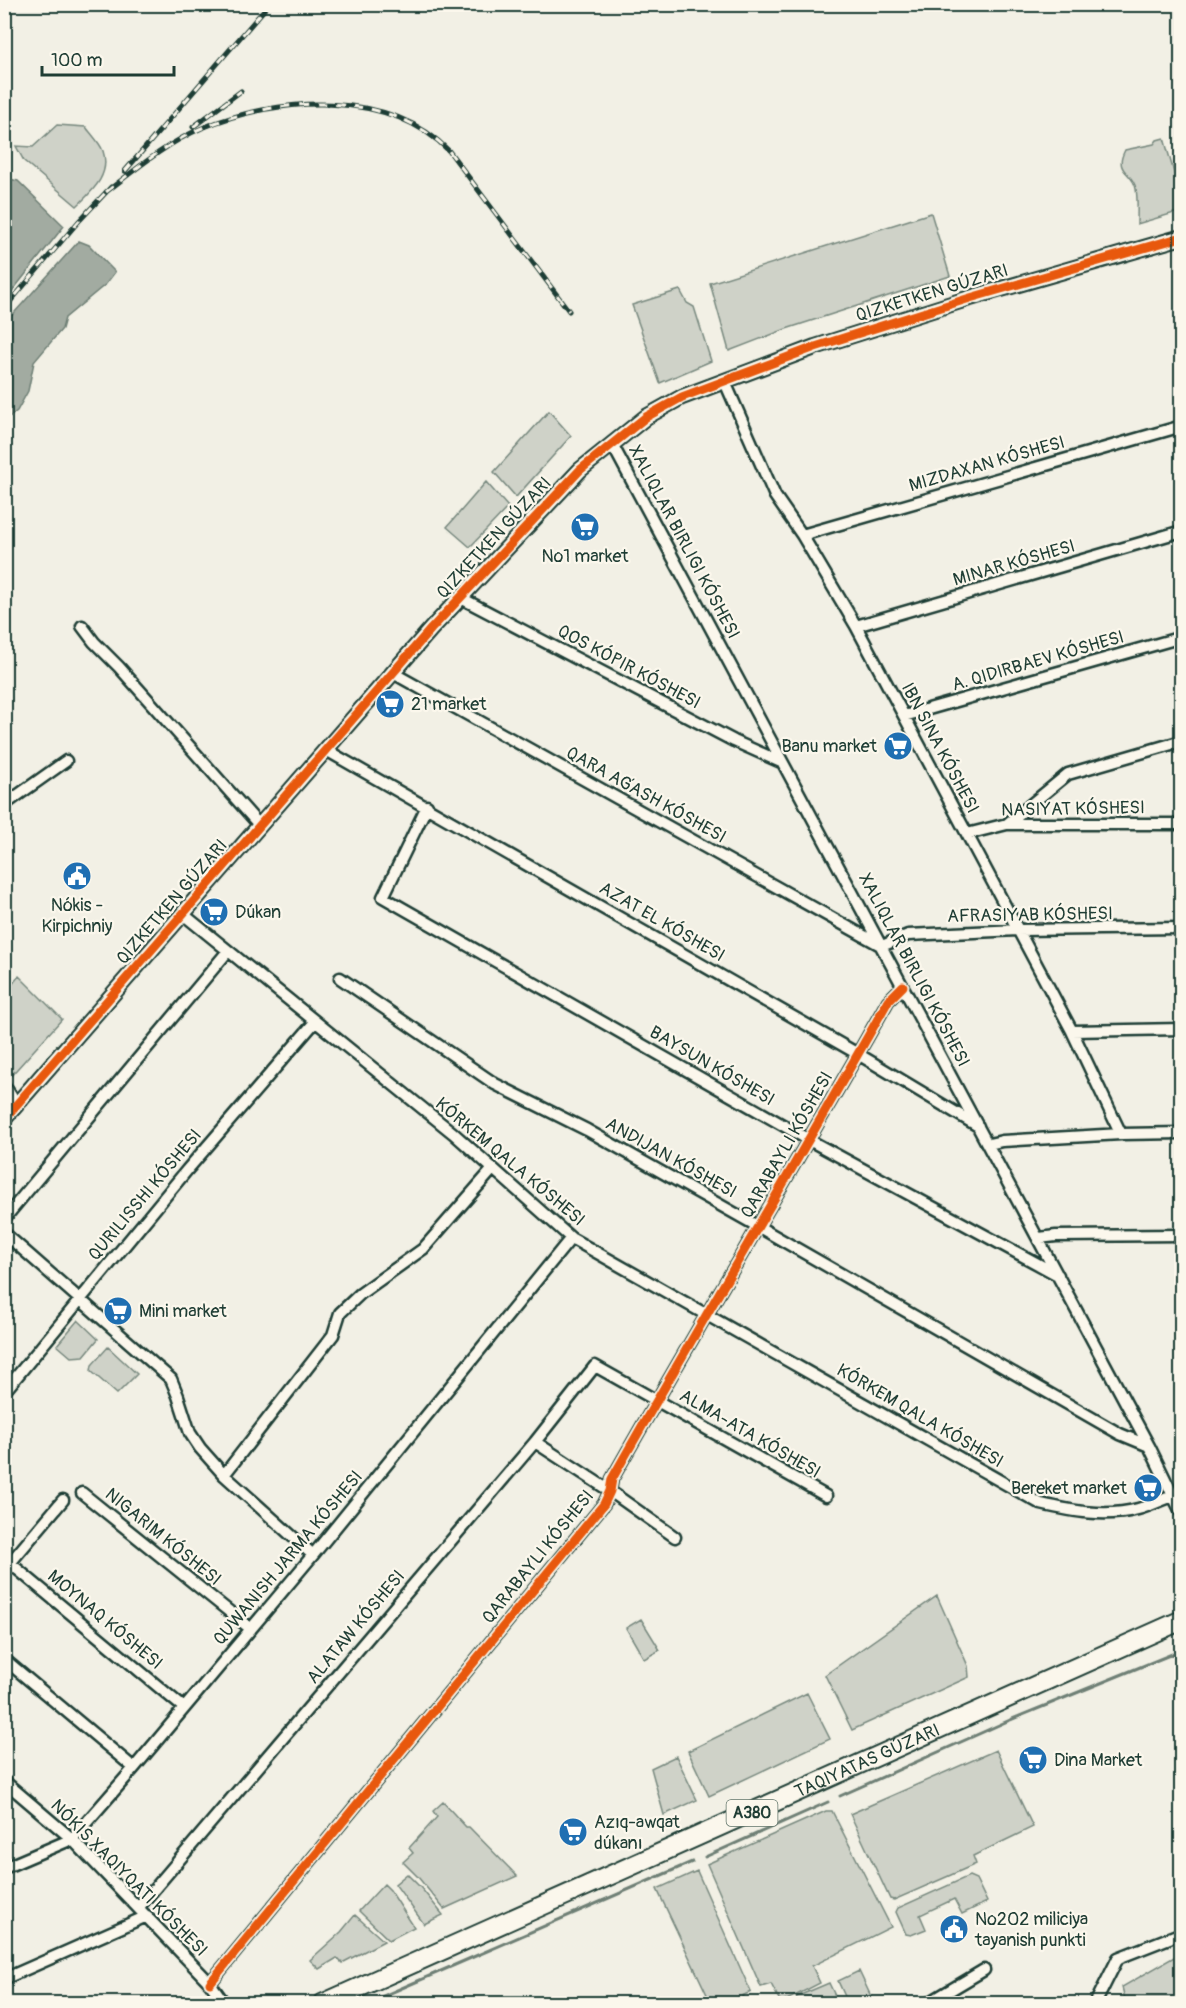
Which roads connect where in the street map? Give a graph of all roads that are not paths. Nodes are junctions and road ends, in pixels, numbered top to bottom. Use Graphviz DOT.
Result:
graph roads {
  1 [pos="1182,237"];
  2 [pos="725,382"];
  3 [pos="1182,426"];
  4 [pos="612,444"];
  5 [pos="1182,531"];
  6 [pos="802,535"];
  7 [pos="461,598"];
  8 [pos="82,626"];
  9 [pos="856,626"];
  10 [pos="1182,637"];
  11 [pos="393,673"];
  12 [pos="904,716"];
  13 [pos="1182,741"];
  14 [pos="326,750"];
  15 [pos="66,761"];
  16 [pos="783,763"];
  17 [pos="4,805"];
  18 [pos="427,806"];
  19 [pos="1006,824"];
  20 [pos="1182,824"];
  21 [pos="260,826"];
  22 [pos="967,834"];
  23 [pos="183,914"];
  24 [pos="1182,928"];
  25 [pos="1018,930"];
  26 [pos="882,946"];
  27 [pos="228,951"];
  28 [pos="340,978"];
  29 [pos="903,986"];
  30 [pos="314,1023"];
  31 [pos="1182,1029"];
  32 [pos="1072,1031"];
  33 [pos="858,1054"];
  34 [pos="4,1085"];
  35 [pos="17,1105"];
  36 [pos="4,1119"];
  37 [pos="979,1126"];
  38 [pos="1182,1133"];
  39 [pos="1121,1134"];
  40 [pos="809,1140"];
  41 [pos="989,1144"];
  42 [pos="492,1170"];
  43 [pos="4,1219"];
  44 [pos="759,1227"];
  45 [pos="4,1233"];
  46 [pos="1182,1235"];
  47 [pos="571,1238"];
  48 [pos="1039,1238"];
  49 [pos="1059,1275"];
  50 [pos="80,1300"];
  51 [pos="707,1313"];
  52 [pos="596,1366"];
  53 [pos="4,1392"];
  54 [pos="657,1400"];
  55 [pos="535,1442"];
  56 [pos="1149,1446"];
  57 [pos="224,1475"];
  58 [pos="610,1491"];
  59 [pos="82,1493"];
  60 [pos="826,1496"];
  61 [pos="1173,1496"];
  62 [pos="63,1500"];
  63 [pos="1182,1514"];
  64 [pos="675,1536"];
  65 [pos="313,1555"];
  66 [pos="8,1561"];
  67 [pos="1182,1620"];
  68 [pos="251,1629"];
  69 [pos="4,1659"];
  70 [pos="184,1708"];
  71 [pos="135,1767"];
  72 [pos="4,1781"];
  73 [pos="72,1839"];
  74 [pos="4,1868"];
  75 [pos="139,1907"];
  76 [pos="147,1916"];
  77 [pos="1182,1933"];
  78 [pos="984,1970"];
  79 [pos="4,1979"];
  80 [pos="210,1983"];
  81 [pos="225,2004"];
  82 [pos="322,2004"];
  83 [pos="927,2004"];
  84 [pos="1095,2004"];
  1 -- 2 [label="street"];
  2 -- 4 [label="street"];
  2 -- 6 [label="street, IBN SINA KÓSHESI"];
  3 -- 6 [label="street, MIZDAXAN KÓSHESI"];
  4 -- 7 [label="street"];
  4 -- 16 [label="street"];
  5 -- 9 [label="street, MINAR KÓSHESI"];
  6 -- 9 [label="street, IBN SINA KÓSHESI"];
  7 -- 11 [label="street"];
  7 -- 16 [label="street, QOS KÓPIR KÓSHESI"];
  8 -- 21 [label="street"];
  9 -- 12 [label="street, IBN SINA KÓSHESI"];
  10 -- 12 [label="street"];
  11 -- 14 [label="street"];
  11 -- 26 [label="street, QARA AǴASH KÓSHESI"];
  12 -- 22 [label="street, IBN SINA KÓSHESI"];
  13 -- 19 [label="street"];
  14 -- 18 [label="street, AZAT EL KÓSHESI"];
  14 -- 21 [label="street"];
  15 -- 17 [label="street"];
  16 -- 26 [label="street"];
  18 -- 33 [label="street, AZAT EL KÓSHESI"];
  18 -- 40 [label="street, BAYSUN KÓSHESI"];
  19 -- 20 [label="street, NASIYAT KÓSHESI"];
  19 -- 22 [label="street, NASIYAT KÓSHESI"];
  21 -- 23 [label="street"];
  22 -- 25 [label="street, IBN SINA KÓSHESI"];
  23 -- 27 [label="street, KÓRKEM QALA KÓSHESI"];
  23 -- 35 [label="street"];
  24 -- 25 [label="street, AFRASIYAB KÓSHESI"];
  25 -- 26 [label="street, AFRASIYAB KÓSHESI"];
  25 -- 32 [label="street, IBN SINA KÓSHESI"];
  26 -- 29 [label="street"];
  27 -- 30 [label="street, KÓRKEM QALA KÓSHESI"];
  27 -- 43 [label="street"];
  28 -- 44 [label="street, ANDIJAN KÓSHESI"];
  29 -- 33 [label="street"];
  29 -- 37 [label="street"];
  30 -- 42 [label="street, KÓRKEM QALA KÓSHESI"];
  30 -- 50 [label="street"];
  31 -- 32 [label="street"];
  32 -- 39 [label="street, IBN SINA KÓSHESI"];
  33 -- 37 [label="street, AZAT EL KÓSHESI"];
  33 -- 40 [label="street"];
  34 -- 35 [label="street"];
  35 -- 36 [label="street"];
  37 -- 41 [label="street"];
  38 -- 39 [label="street"];
  39 -- 41 [label="street"];
  40 -- 44 [label="street"];
  40 -- 49 [label="street, BAYSUN KÓSHESI"];
  41 -- 48 [label="street"];
  42 -- 47 [label="street, KÓRKEM QALA KÓSHESI"];
  42 -- 57 [label="street"];
  44 -- 51 [label="street"];
  44 -- 56 [label="street, ANDIJAN KÓSHESI"];
  45 -- 50 [label="street"];
  46 -- 48 [label="street"];
  47 -- 51 [label="street, KÓRKEM QALA KÓSHESI"];
  47 -- 65 [label="street"];
  48 -- 49 [label="street"];
  49 -- 56 [label="street"];
  50 -- 53 [label="street"];
  50 -- 57 [label="street"];
  51 -- 54 [label="street"];
  51 -- 61 [label="street, KÓRKEM QALA KÓSHESI"];
  52 -- 54 [label="street, ALMA-ATA KÓSHESI"];
  52 -- 55 [label="street, ALATAW KÓSHESI"];
  54 -- 58 [label="street"];
  54 -- 60 [label="street, ALMA-ATA KÓSHESI"];
  55 -- 58 [label="street"];
  55 -- 75 [label="street, ALATAW KÓSHESI"];
  56 -- 61 [label="street"];
  57 -- 65 [label="street"];
  58 -- 64 [label="street"];
  58 -- 80 [label="street"];
  59 -- 68 [label="street, NIGARIM KÓSHESI"];
  61 -- 63 [label="street"];
  62 -- 66 [label="street"];
  65 -- 68 [label="street"];
  66 -- 70 [label="street, MOYNAQ KÓSHESI"];
  67 -- 82 [label="highway, A380"];
  68 -- 70 [label="street"];
  69 -- 71 [label="street"];
  70 -- 71 [label="street"];
  71 -- 73 [label="street"];
  72 -- 73 [label="street"];
  73 -- 74 [label="street"];
  73 -- 75 [label="street"];
  75 -- 76 [label="street"];
  76 -- 79 [label="street"];
  76 -- 80 [label="street"];
  77 -- 84 [label="street"];
  78 -- 83 [label="street"];
  80 -- 81 [label="street"];
}
